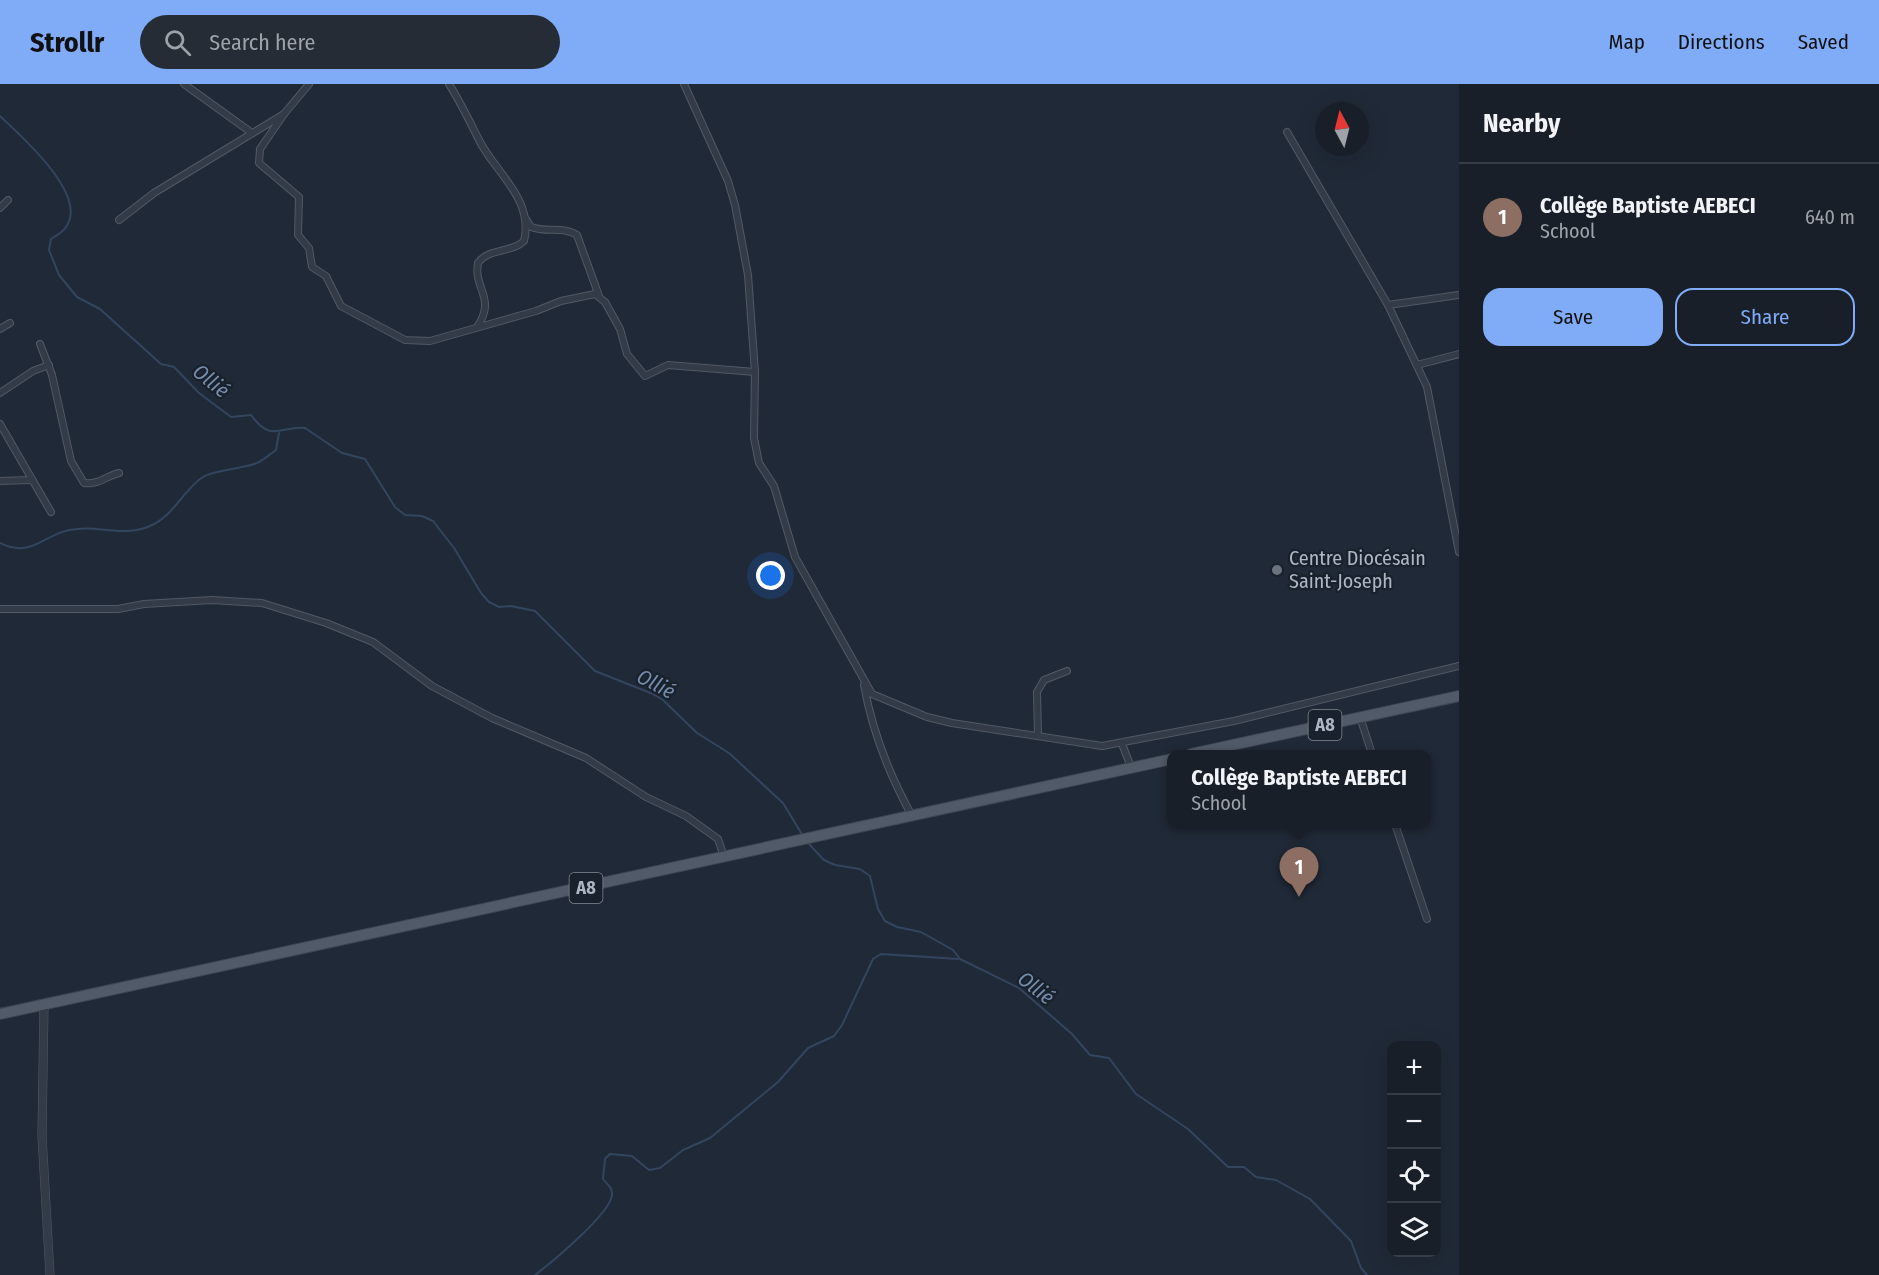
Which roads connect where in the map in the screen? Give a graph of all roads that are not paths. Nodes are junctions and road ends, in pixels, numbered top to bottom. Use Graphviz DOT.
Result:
graph roads {
  1 [pos="184,84"];
  2 [pos="309,84"];
  3 [pos="449,84"];
  4 [pos="684,84"];
  5 [pos="284,114"];
  6 [pos="1287,132"];
  7 [pos="252,133"];
  8 [pos="8,200"];
  9 [pos="0,208"];
  10 [pos="523,213"];
  11 [pos="119,220"];
  12 [pos="1459,295"];
  13 [pos="599,296"];
  14 [pos="1389,305"];
  15 [pos="10,323"];
  16 [pos="477,327"];
  17 [pos="0,329"];
  18 [pos="40,344"];
  19 [pos="1459,354"];
  20 [pos="49,365"];
  21 [pos="1417,365"];
  22 [pos="755,372"];
  23 [pos="0,393"];
  24 [pos="0,424"];
  25 [pos="119,473"];
  26 [pos="32,480"];
  27 [pos="0,481"];
  28 [pos="51,512"];
  29 [pos="1459,552"];
  30 [pos="0,609"];
  31 [pos="1459,666"];
  32 [pos="1067,671"];
  33 [pos="864,685"];
  34 [pos="1459,696"];
  35 [pos="1360,717"];
  36 [pos="1038,736"];
  37 [pos="1122,744"];
  38 [pos="1209,750"];
  39 [pos="1371,750"];
  40 [pos="1167,760"];
  41 [pos="1131,768"];
  42 [pos="912,816"];
  43 [pos="1396,828"];
  44 [pos="724,857"];
  45 [pos="1427,919"];
  46 [pos="44,1005"];
  47 [pos="0,1014"];
  48 [pos="50,1275"];
  1 -- 7 [label="street"];
  2 -- 5 [label="street"];
  3 -- 10 [label="street"];
  4 -- 22 [label="street"];
  5 -- 7 [label="street"];
  5 -- 16 [label="street"];
  6 -- 14 [label="street"];
  7 -- 11 [label="street"];
  8 -- 9 [label="street"];
  10 -- 13 [label="street"];
  10 -- 16 [label="street"];
  12 -- 14 [label="street"];
  13 -- 16 [label="street"];
  13 -- 22 [label="street"];
  14 -- 21 [label="street"];
  15 -- 17 [label="street"];
  18 -- 20 [label="street"];
  19 -- 21 [label="street"];
  20 -- 23 [label="street"];
  20 -- 25 [label="street"];
  21 -- 29 [label="street"];
  22 -- 33 [label="street"];
  24 -- 26 [label="street"];
  26 -- 27 [label="street"];
  26 -- 28 [label="street"];
  30 -- 44 [label="street"];
  31 -- 37 [label="street"];
  32 -- 36 [label="street"];
  33 -- 36 [label="street"];
  33 -- 42 [label="street"];
  34 -- 35 [label="main road, A8"];
  35 -- 38 [label="main road, A8"];
  35 -- 39 [label="street"];
  36 -- 37 [label="street"];
  37 -- 41 [label="street"];
  40 -- 41 [label="main road, A8"];
  41 -- 42 [label="main road, A8"];
  42 -- 44 [label="main road, A8"];
  43 -- 45 [label="street"];
  44 -- 46 [label="main road, A8"];
  46 -- 47 [label="main road, A8"];
  46 -- 48 [label="street"];
}
